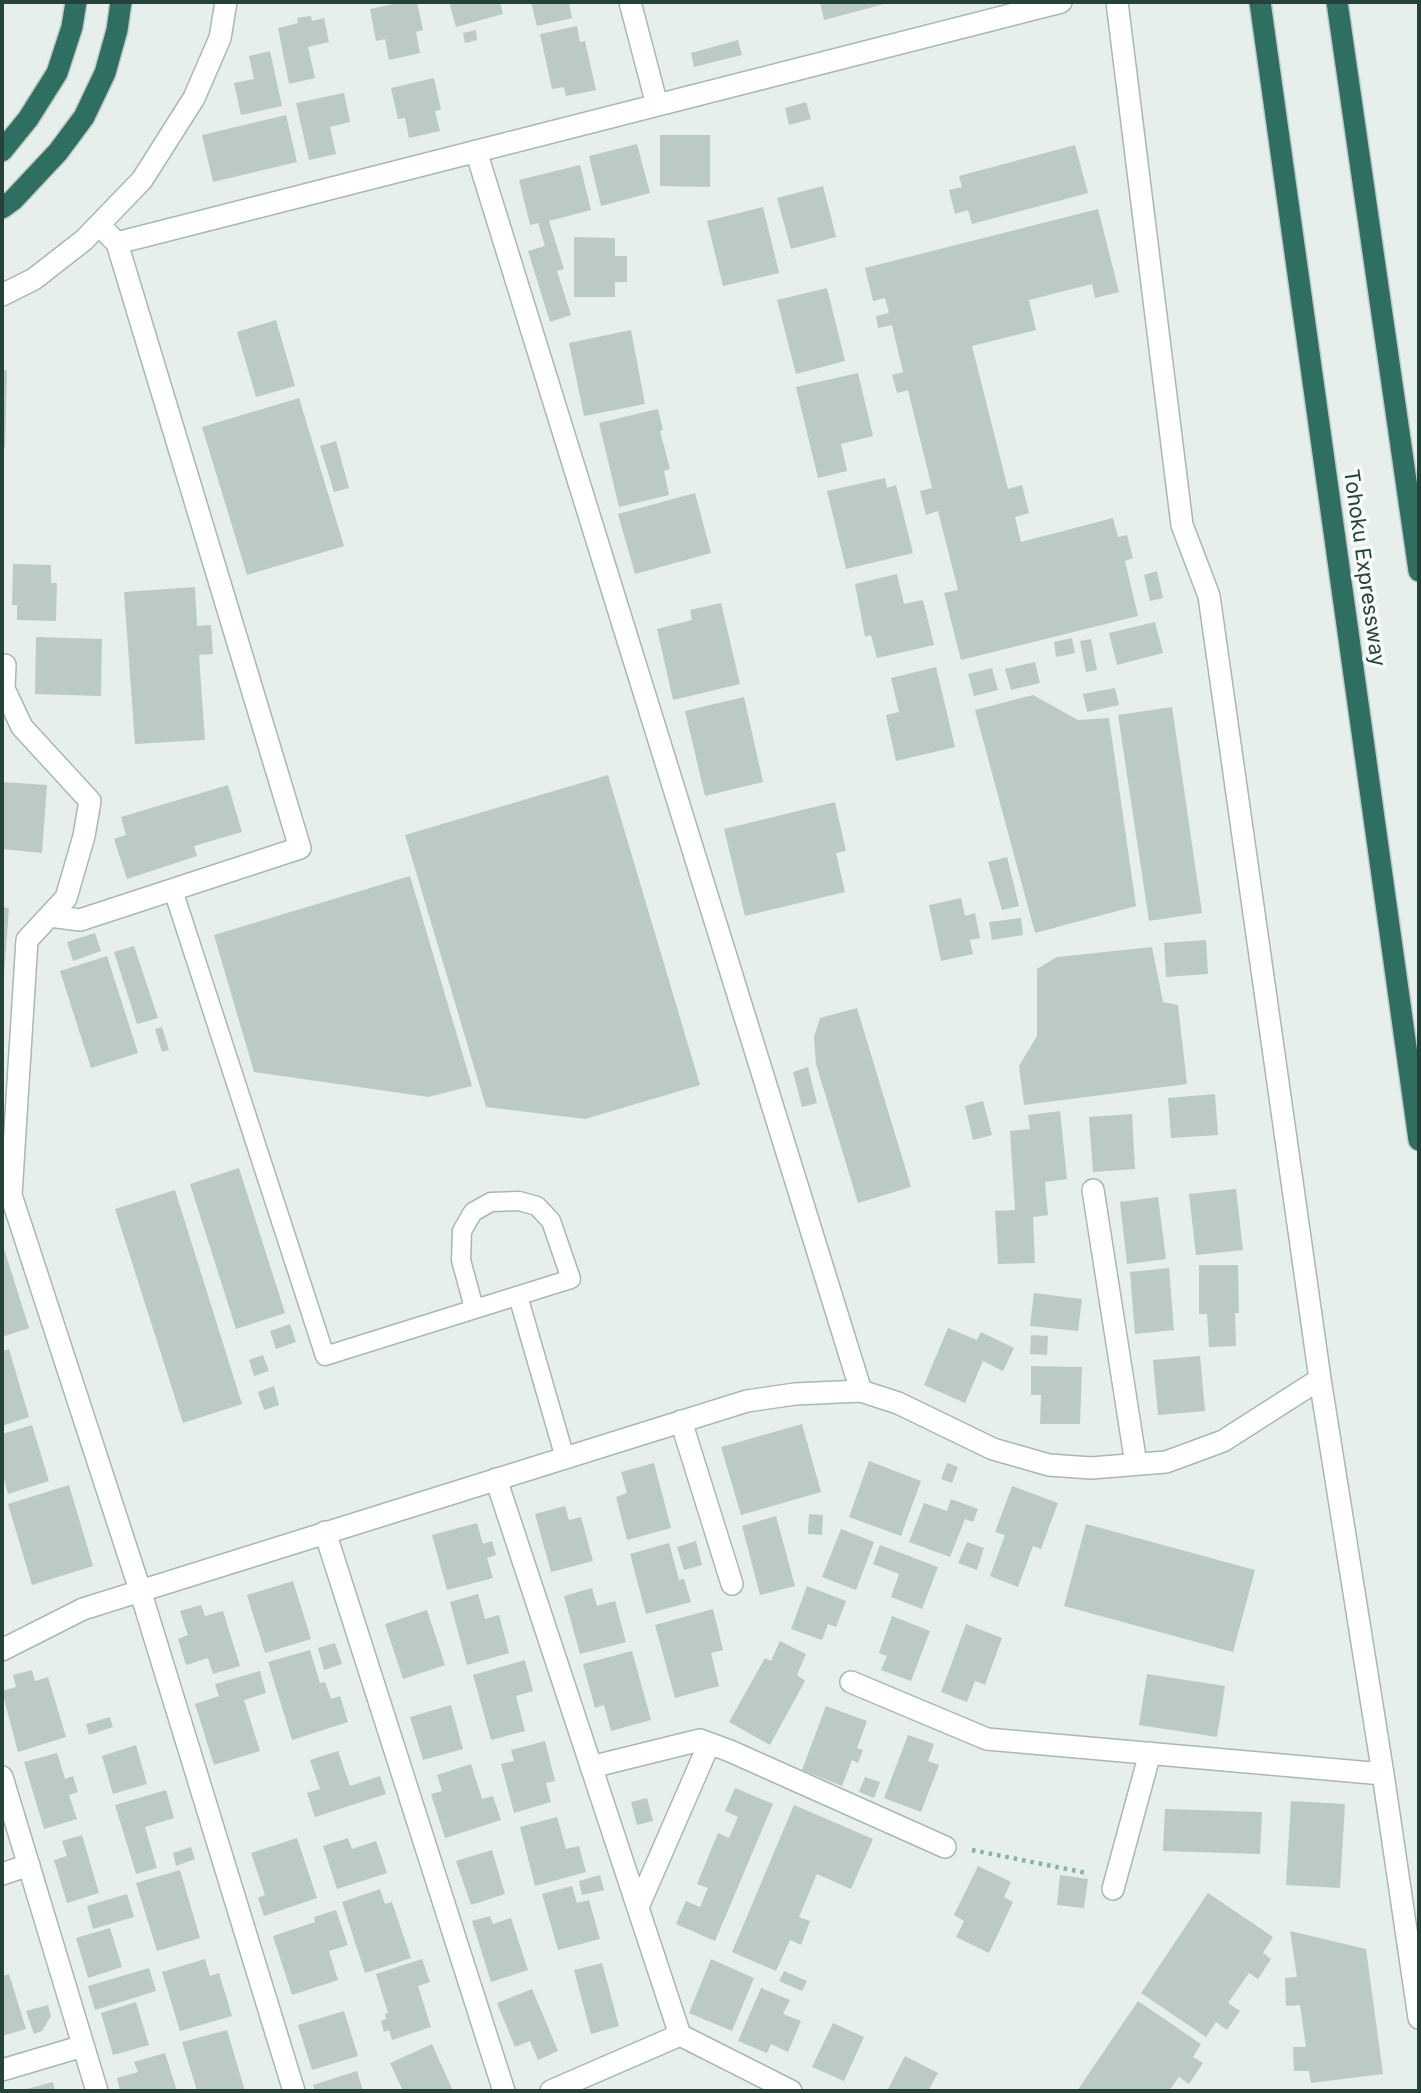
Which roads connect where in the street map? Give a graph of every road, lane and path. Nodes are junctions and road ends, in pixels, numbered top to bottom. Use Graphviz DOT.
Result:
graph roads {
  1 [pos="76,2"];
  2 [pos="121,2"];
  3 [pos="226,2"];
  4 [pos="630,2"];
  5 [pos="1061,2"];
  6 [pos="1117,2"];
  7 [pos="1337,2"];
  8 [pos="1260,9"];
  9 [pos="657,105"];
  10 [pos="2,151"];
  11 [pos="476,151"];
  12 [pos="2,208"];
  13 [pos="99,225"];
  14 [pos="117,243"];
  15 [pos="2,295"];
  16 [pos="1419,570"];
  17 [pos="2,665"];
  18 [pos="173,890"];
  19 [pos="50,916"];
  20 [pos="1419,1140"];
  21 [pos="1093,1190"];
  22 [pos="6,1195"];
  23 [pos="517,1296"];
  24 [pos="474,1308"];
  25 [pos="1320,1379"];
  26 [pos="861,1391"];
  27 [pos="681,1421"];
  28 [pos="565,1458"];
  29 [pos="1136,1464"];
  30 [pos="496,1479"];
  31 [pos="325,1532"];
  32 [pos="732,1584"];
  33 [pos="140,1590"];
  34 [pos="2,1650"];
  35 [pos="851,1682"];
  36 [pos="709,1744"];
  37 [pos="1150,1753"];
  38 [pos="591,1767"];
  39 [pos="1383,1774"];
  40 [pos="2,1777"];
  41 [pos="945,1847"];
  42 [pos="29,1866"];
  43 [pos="2,1874"];
  44 [pos="1114,1883"];
  45 [pos="638,1907"];
  46 [pos="1419,2018"];
  47 [pos="680,2035"];
  48 [pos="83,2046"];
  49 [pos="2,2070"];
  50 [pos="97,2091"];
  51 [pos="294,2091"];
  52 [pos="504,2091"];
  53 [pos="551,2091"];
  54 [pos="791,2091"];
  1 -- 10 [label="highway"];
  2 -- 12 [label="highway"];
  3 -- 13 [label="street"];
  4 -- 9 [label="street"];
  5 -- 9 [label="street"];
  6 -- 25 [label="street"];
  7 -- 16 [label="highway"];
  8 -- 20 [label="highway, Tohoku Expressway"];
  9 -- 11 [label="street"];
  11 -- 14 [label="street"];
  11 -- 26 [label="street"];
  13 -- 14 [label="street"];
  13 -- 15 [label="street"];
  14 -- 18 [label="street"];
  17 -- 19 [label="street"];
  18 -- 19 [label="street"];
  18 -- 24 [label="lane"];
  19 -- 22 [label="street"];
  21 -- 29 [label="street"];
  22 -- 33 [label="street"];
  23 -- 24 [label="lane"];
  23 -- 24 [label="lane"];
  23 -- 28 [label="lane"];
  25 -- 29 [label="street"];
  25 -- 39 [label="street"];
  26 -- 27 [label="street"];
  26 -- 29 [label="street"];
  27 -- 28 [label="street"];
  27 -- 32 [label="street"];
  28 -- 30 [label="street"];
  30 -- 31 [label="street"];
  30 -- 38 [label="street"];
  31 -- 33 [label="street"];
  31 -- 52 [label="street"];
  33 -- 34 [label="street"];
  33 -- 51 [label="street"];
  35 -- 37 [label="street"];
  36 -- 38 [label="street"];
  36 -- 41 [label="street"];
  36 -- 45 [label="street"];
  37 -- 39 [label="street"];
  37 -- 44 [label="street"];
  38 -- 45 [label="street"];
  39 -- 46 [label="street"];
  40 -- 42 [label="street"];
  41 -- 44 [label="path"];
  42 -- 43 [label="street"];
  42 -- 48 [label="street"];
  45 -- 47 [label="street"];
  47 -- 53 [label="street"];
  47 -- 54 [label="street"];
  48 -- 49 [label="street"];
  48 -- 50 [label="street"];
}
